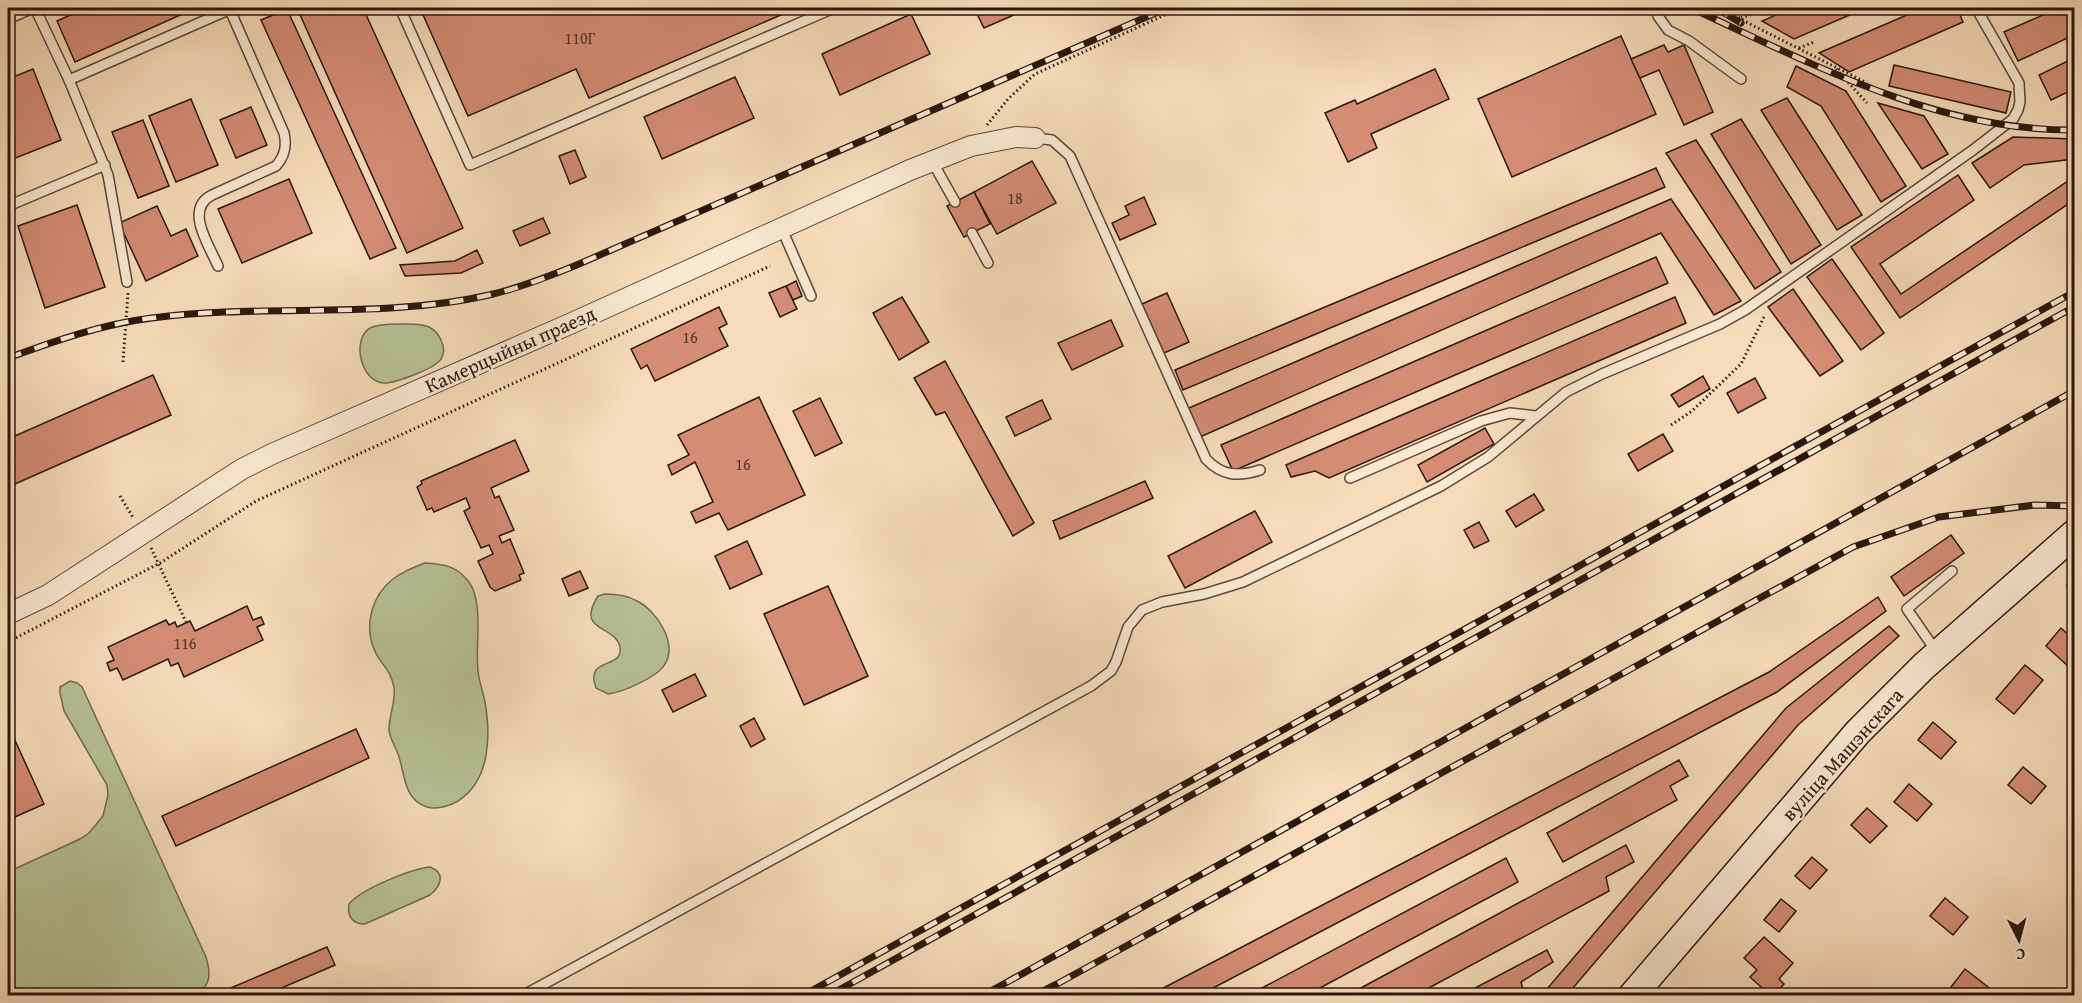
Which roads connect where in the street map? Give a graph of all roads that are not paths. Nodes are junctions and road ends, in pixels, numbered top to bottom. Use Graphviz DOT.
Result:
graph roads {
  1 [pos="34,8"];
  2 [pos="400,8"];
  3 [pos="834,8"];
  4 [pos="1658,8"];
  5 [pos="1976,8"];
  6 [pos="232,9"];
  7 [pos="8,19"];
  8 [pos="1741,79"];
  9 [pos="69,80"];
  10 [pos="1035,138"];
  11 [pos="932,161"];
  12 [pos="105,165"];
  13 [pos="955,202"];
  14 [pos="8,206"];
  15 [pos="781,227"];
  16 [pos="972,233"];
  17 [pos="988,263"];
  18 [pos="218,266"];
  19 [pos="127,282"];
  20 [pos="811,296"];
  21 [pos="1536,416"];
  22 [pos="1260,470"];
  23 [pos="1350,478"];
  24 [pos="2074,534"];
  25 [pos="1952,571"];
  26 [pos="8,614"];
  27 [pos="1938,653"];
  28 [pos="522,996"];
  29 [pos="1632,996"];
  1 -- 7 [label="lane"];
  1 -- 9 [label="lane"];
  2 -- 3 [label="lane"];
  4 -- 8 [label="lane"];
  5 -- 21 [label="lane"];
  6 -- 9 [label="lane"];
  6 -- 18 [label="lane"];
  9 -- 12 [label="lane"];
  10 -- 11 [label="street, Камерцыйны праезд"];
  10 -- 22 [label="lane"];
  11 -- 13 [label="lane"];
  11 -- 15 [label="street, Камерцыйны праезд"];
  12 -- 14 [label="lane"];
  12 -- 19 [label="lane"];
  15 -- 20 [label="lane"];
  15 -- 26 [label="street, Камерцыйны праезд"];
  16 -- 17 [label="lane"];
  21 -- 23 [label="lane"];
  21 -- 28 [label="lane"];
  24 -- 27 [label="main road, вуліца Машэнскага"];
  25 -- 27 [label="lane"];
  27 -- 29 [label="main road, вуліца Машэнскага"];
}
